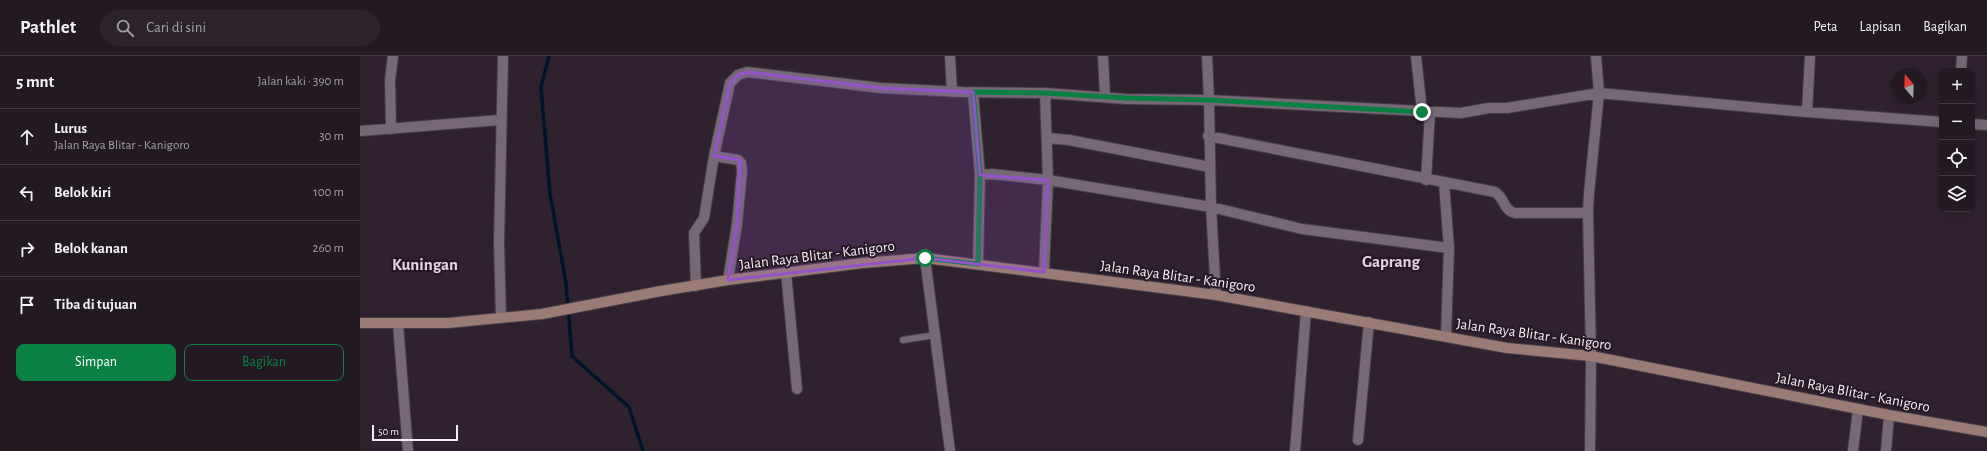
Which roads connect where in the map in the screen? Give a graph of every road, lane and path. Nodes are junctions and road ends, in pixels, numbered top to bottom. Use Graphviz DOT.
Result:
graph roads {
  1 [pos="393,56"];
  2 [pos="502,56"];
  3 [pos="950,56"];
  4 [pos="1103,56"];
  5 [pos="1207,56"];
  6 [pos="1416,56"];
  7 [pos="1596,56"];
  8 [pos="1810,56"];
  9 [pos="1962,56"];
  10 [pos="1961,68"];
  11 [pos="952,92"];
  12 [pos="973,92"];
  13 [pos="1045,93"];
  14 [pos="1599,93"];
  15 [pos="1105,96"];
  16 [pos="1209,100"];
  17 [pos="1426,112"];
  18 [pos="1807,112"];
  19 [pos="500,120"];
  20 [pos="1939,122"];
  21 [pos="1975,124"];
  22 [pos="1987,125"];
  23 [pos="390,129"];
  24 [pos="360,131"];
  25 [pos="1208,136"];
  26 [pos="1047,138"];
  27 [pos="714,156"];
  28 [pos="1210,168"];
  29 [pos="980,175"];
  30 [pos="1048,180"];
  31 [pos="1426,180"];
  32 [pos="1444,183"];
  33 [pos="1211,207"];
  34 [pos="1588,213"];
  35 [pos="1449,248"];
  36 [pos="925,258"];
  37 [pos="978,264"];
  38 [pos="786,272"];
  39 [pos="1044,272"];
  40 [pos="728,280"];
  41 [pos="696,286"];
  42 [pos="1216,295"];
  43 [pos="1306,311"];
  44 [pos="501,317"];
  45 [pos="1369,322"];
  46 [pos="360,323"];
  47 [pos="398,324"];
  48 [pos="935,335"];
  49 [pos="1446,336"];
  50 [pos="903,340"];
  51 [pos="1591,356"];
  52 [pos="797,389"];
  53 [pos="1858,409"];
  54 [pos="1889,415"];
  55 [pos="1987,432"];
  56 [pos="1358,440"];
  57 [pos="408,451"];
  58 [pos="950,451"];
  59 [pos="1295,451"];
  60 [pos="1590,451"];
  61 [pos="1853,451"];
  62 [pos="1886,451"];
  1 -- 23 [label="street"];
  2 -- 19 [label="street"];
  3 -- 11 [label="street"];
  4 -- 15 [label="street"];
  5 -- 16 [label="street"];
  6 -- 17 [label="street"];
  7 -- 14 [label="street"];
  8 -- 18 [label="street"];
  9 -- 10 [label="street"];
  11 -- 12 [label="street"];
  11 -- 27 [label="street"];
  12 -- 13 [label="street"];
  12 -- 29 [label="street"];
  13 -- 15 [label="street"];
  13 -- 26 [label="street"];
  14 -- 17 [label="street"];
  14 -- 18 [label="street"];
  14 -- 34 [label="street"];
  15 -- 16 [label="street"];
  16 -- 17 [label="street"];
  16 -- 25 [label="street"];
  17 -- 31 [label="street"];
  18 -- 20 [label="street"];
  19 -- 23 [label="street"];
  19 -- 44 [label="street"];
  21 -- 22 [label="street"];
  23 -- 24 [label="street"];
  25 -- 28 [label="street"];
  25 -- 31 [label="street"];
  26 -- 28 [label="street"];
  26 -- 30 [label="street"];
  27 -- 40 [label="street"];
  27 -- 41 [label="street"];
  28 -- 33 [label="street"];
  29 -- 30 [label="street"];
  29 -- 37 [label="street"];
  30 -- 33 [label="street"];
  30 -- 39 [label="street"];
  31 -- 32 [label="street"];
  32 -- 34 [label="street"];
  32 -- 35 [label="street"];
  33 -- 35 [label="street"];
  33 -- 42 [label="street"];
  34 -- 51 [label="street"];
  35 -- 49 [label="street"];
  36 -- 37 [label="main road, Jalan Raya Blitar - Kanigoro"];
  36 -- 38 [label="main road, Jalan Raya Blitar - Kanigoro"];
  36 -- 48 [label="street"];
  37 -- 39 [label="main road, Jalan Raya Blitar - Kanigoro"];
  38 -- 40 [label="main road, Jalan Raya Blitar - Kanigoro"];
  38 -- 52 [label="street"];
  39 -- 42 [label="main road, Jalan Raya Blitar - Kanigoro"];
  40 -- 41 [label="main road, Jalan Raya Blitar - Kanigoro"];
  41 -- 44 [label="main road, Jalan Raya Blitar - Kanigoro"];
  42 -- 43 [label="main road, Jalan Raya Blitar - Kanigoro"];
  43 -- 45 [label="main road, Jalan Raya Blitar - Kanigoro"];
  43 -- 59 [label="street"];
  44 -- 47 [label="main road, Jalan Raya Blitar - Kanigoro"];
  45 -- 49 [label="main road, Jalan Raya Blitar - Kanigoro"];
  45 -- 56 [label="street"];
  46 -- 47 [label="main road, Jalan Raya Blitar - Kanigoro"];
  47 -- 57 [label="street"];
  48 -- 50 [label="lane"];
  48 -- 58 [label="street"];
  49 -- 51 [label="main road, Jalan Raya Blitar - Kanigoro"];
  51 -- 53 [label="main road, Jalan Raya Blitar - Kanigoro"];
  51 -- 60 [label="street"];
  53 -- 54 [label="main road, Jalan Raya Blitar - Kanigoro"];
  53 -- 61 [label="street"];
  54 -- 55 [label="main road, Jalan Raya Blitar - Kanigoro"];
  54 -- 62 [label="street"];
}
